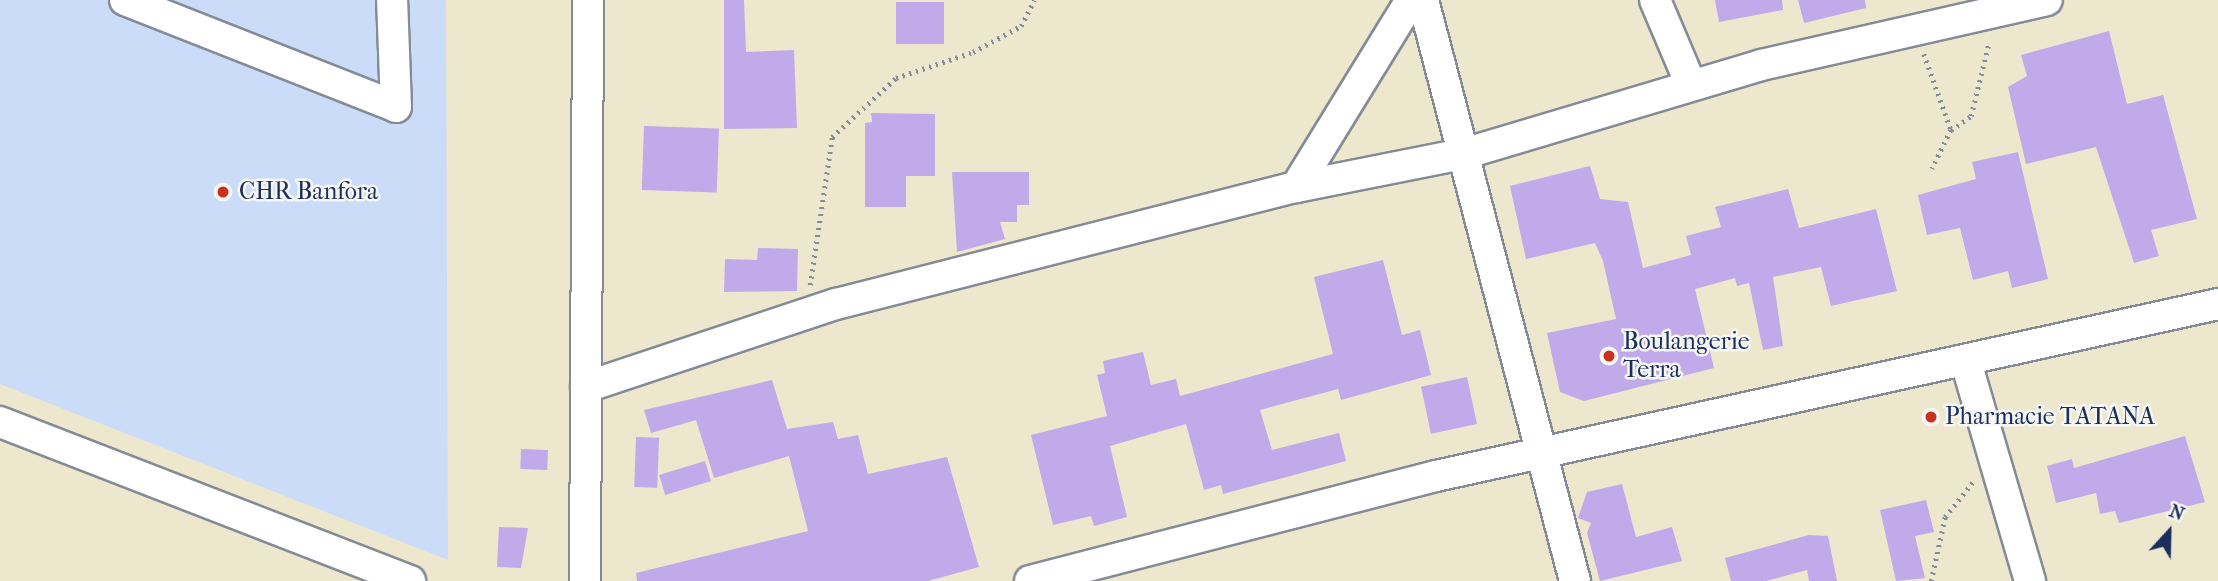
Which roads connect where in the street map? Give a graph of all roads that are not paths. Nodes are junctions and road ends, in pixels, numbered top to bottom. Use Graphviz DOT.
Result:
graph roads {
  1 [pos="125,0"];
  2 [pos="392,0"];
  3 [pos="588,0"];
  4 [pos="1410,0"];
  5 [pos="1423,0"];
  6 [pos="1654,0"];
  7 [pos="2047,0"];
  8 [pos="1691,85"];
  9 [pos="1463,154"];
  10 [pos="1296,187"];
  11 [pos="2218,304"];
  12 [pos="1966,362"];
  13 [pos="586,387"];
  14 [pos="0,422"];
  15 [pos="1542,453"];
  16 [pos="410,581"];
  17 [pos="585,581"];
  18 [pos="1030,581"];
  19 [pos="1576,581"];
  20 [pos="2030,581"];
  1 -- 2 [label="street"];
  3 -- 13 [label="street"];
  4 -- 10 [label="street"];
  5 -- 9 [label="street"];
  6 -- 8 [label="street"];
  7 -- 8 [label="street"];
  8 -- 9 [label="street"];
  9 -- 10 [label="street"];
  9 -- 15 [label="street"];
  10 -- 13 [label="street"];
  11 -- 12 [label="street"];
  12 -- 15 [label="street"];
  12 -- 20 [label="street"];
  13 -- 17 [label="street"];
  14 -- 16 [label="street"];
  15 -- 18 [label="street"];
  15 -- 19 [label="street"];
}
